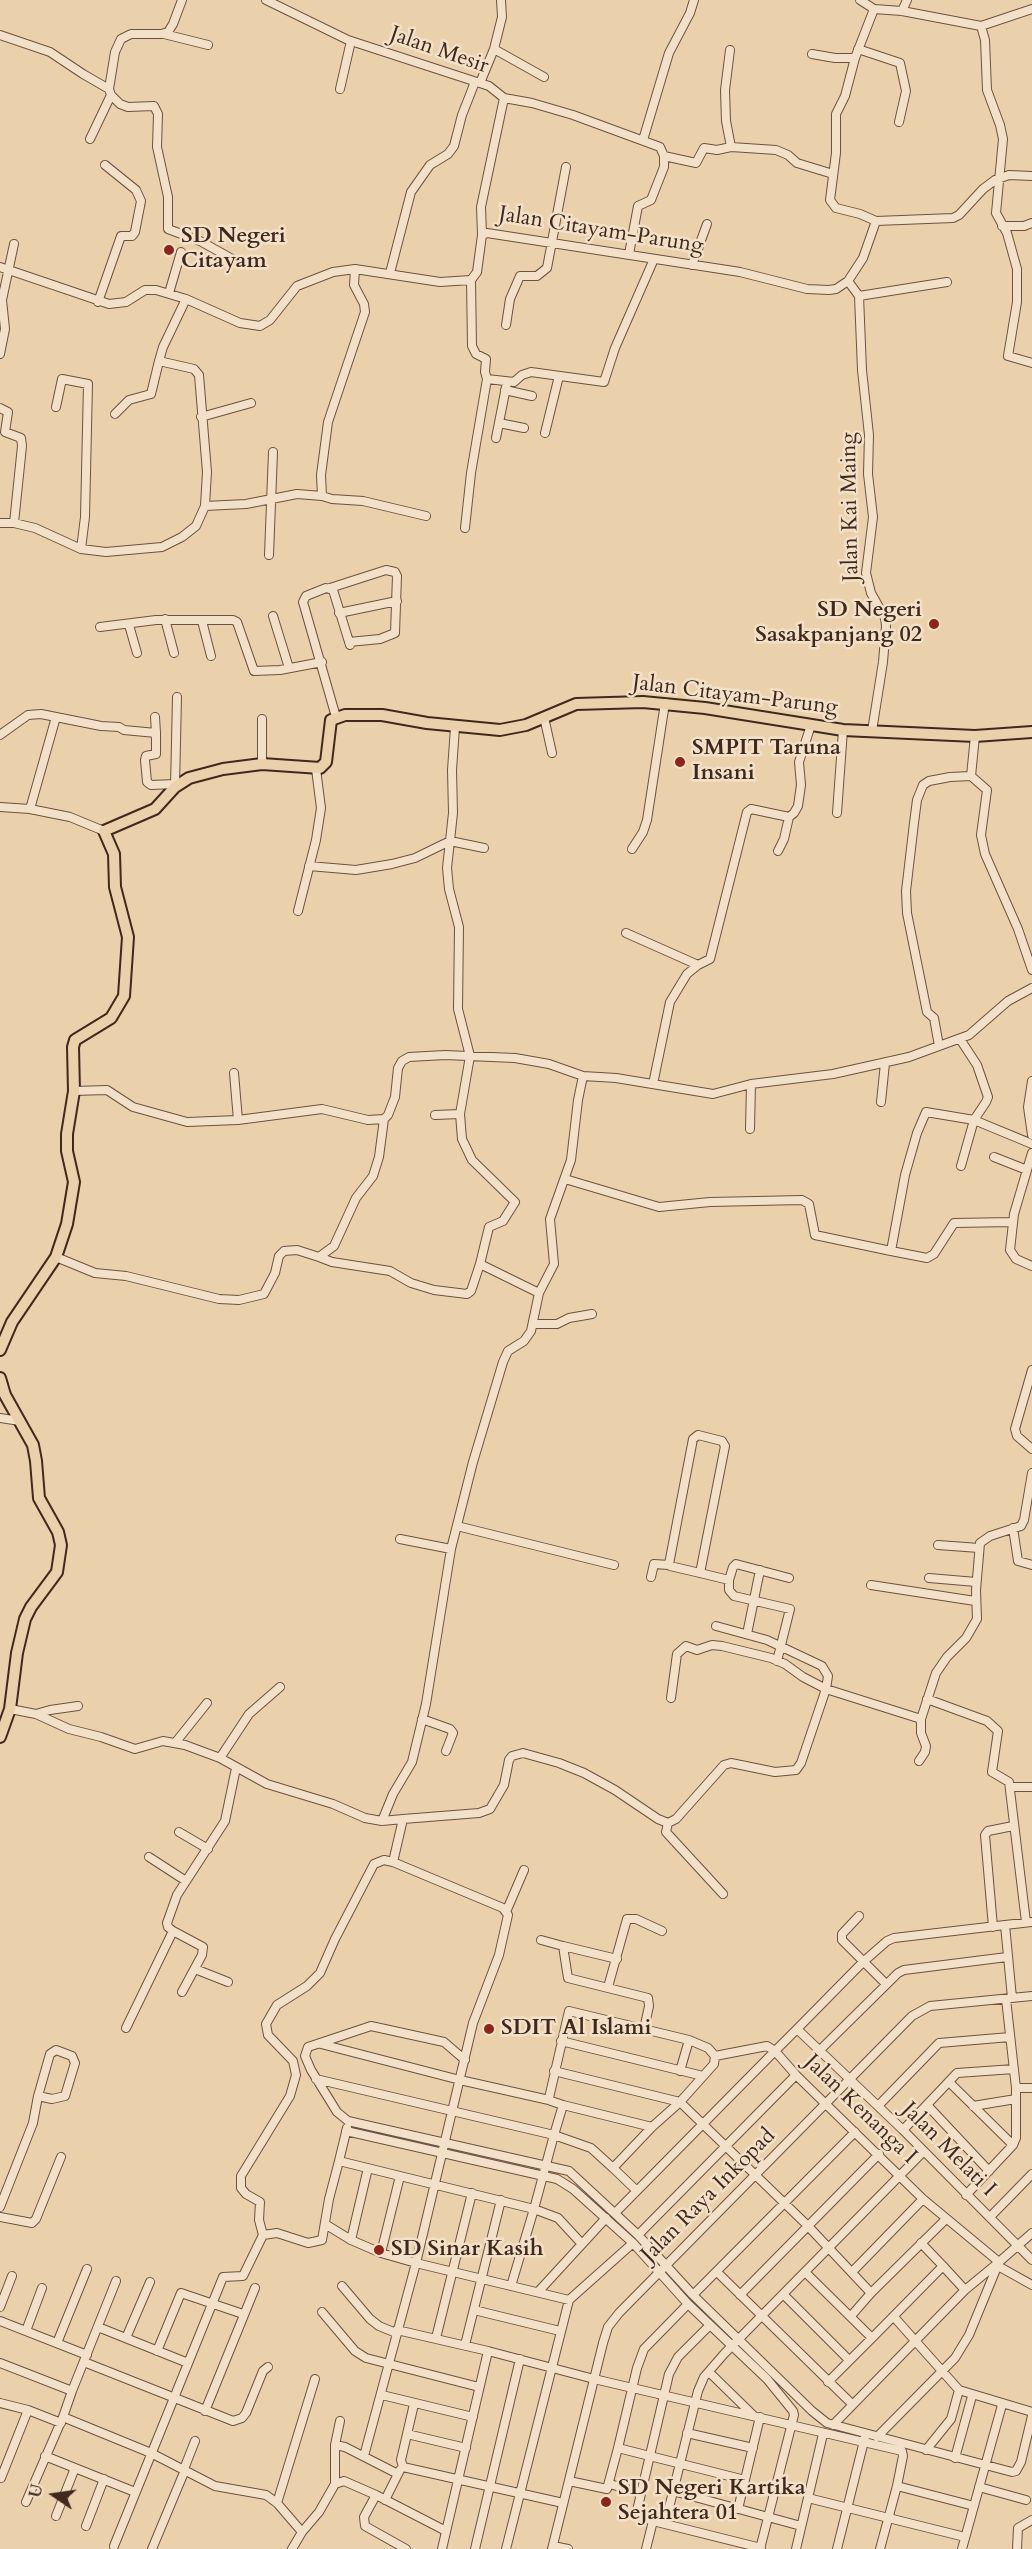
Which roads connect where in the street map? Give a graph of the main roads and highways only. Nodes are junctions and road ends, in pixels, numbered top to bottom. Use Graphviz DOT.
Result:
graph roads {
  1 [pos="1032,732"];
  2 [pos="0,1350"];
  3 [pos="0,1378"];
  4 [pos="0,1737"];
  1 -- 2 [label="main road, Jalan Citayam-Parung"];
  3 -- 4 [label="main road"];
}
